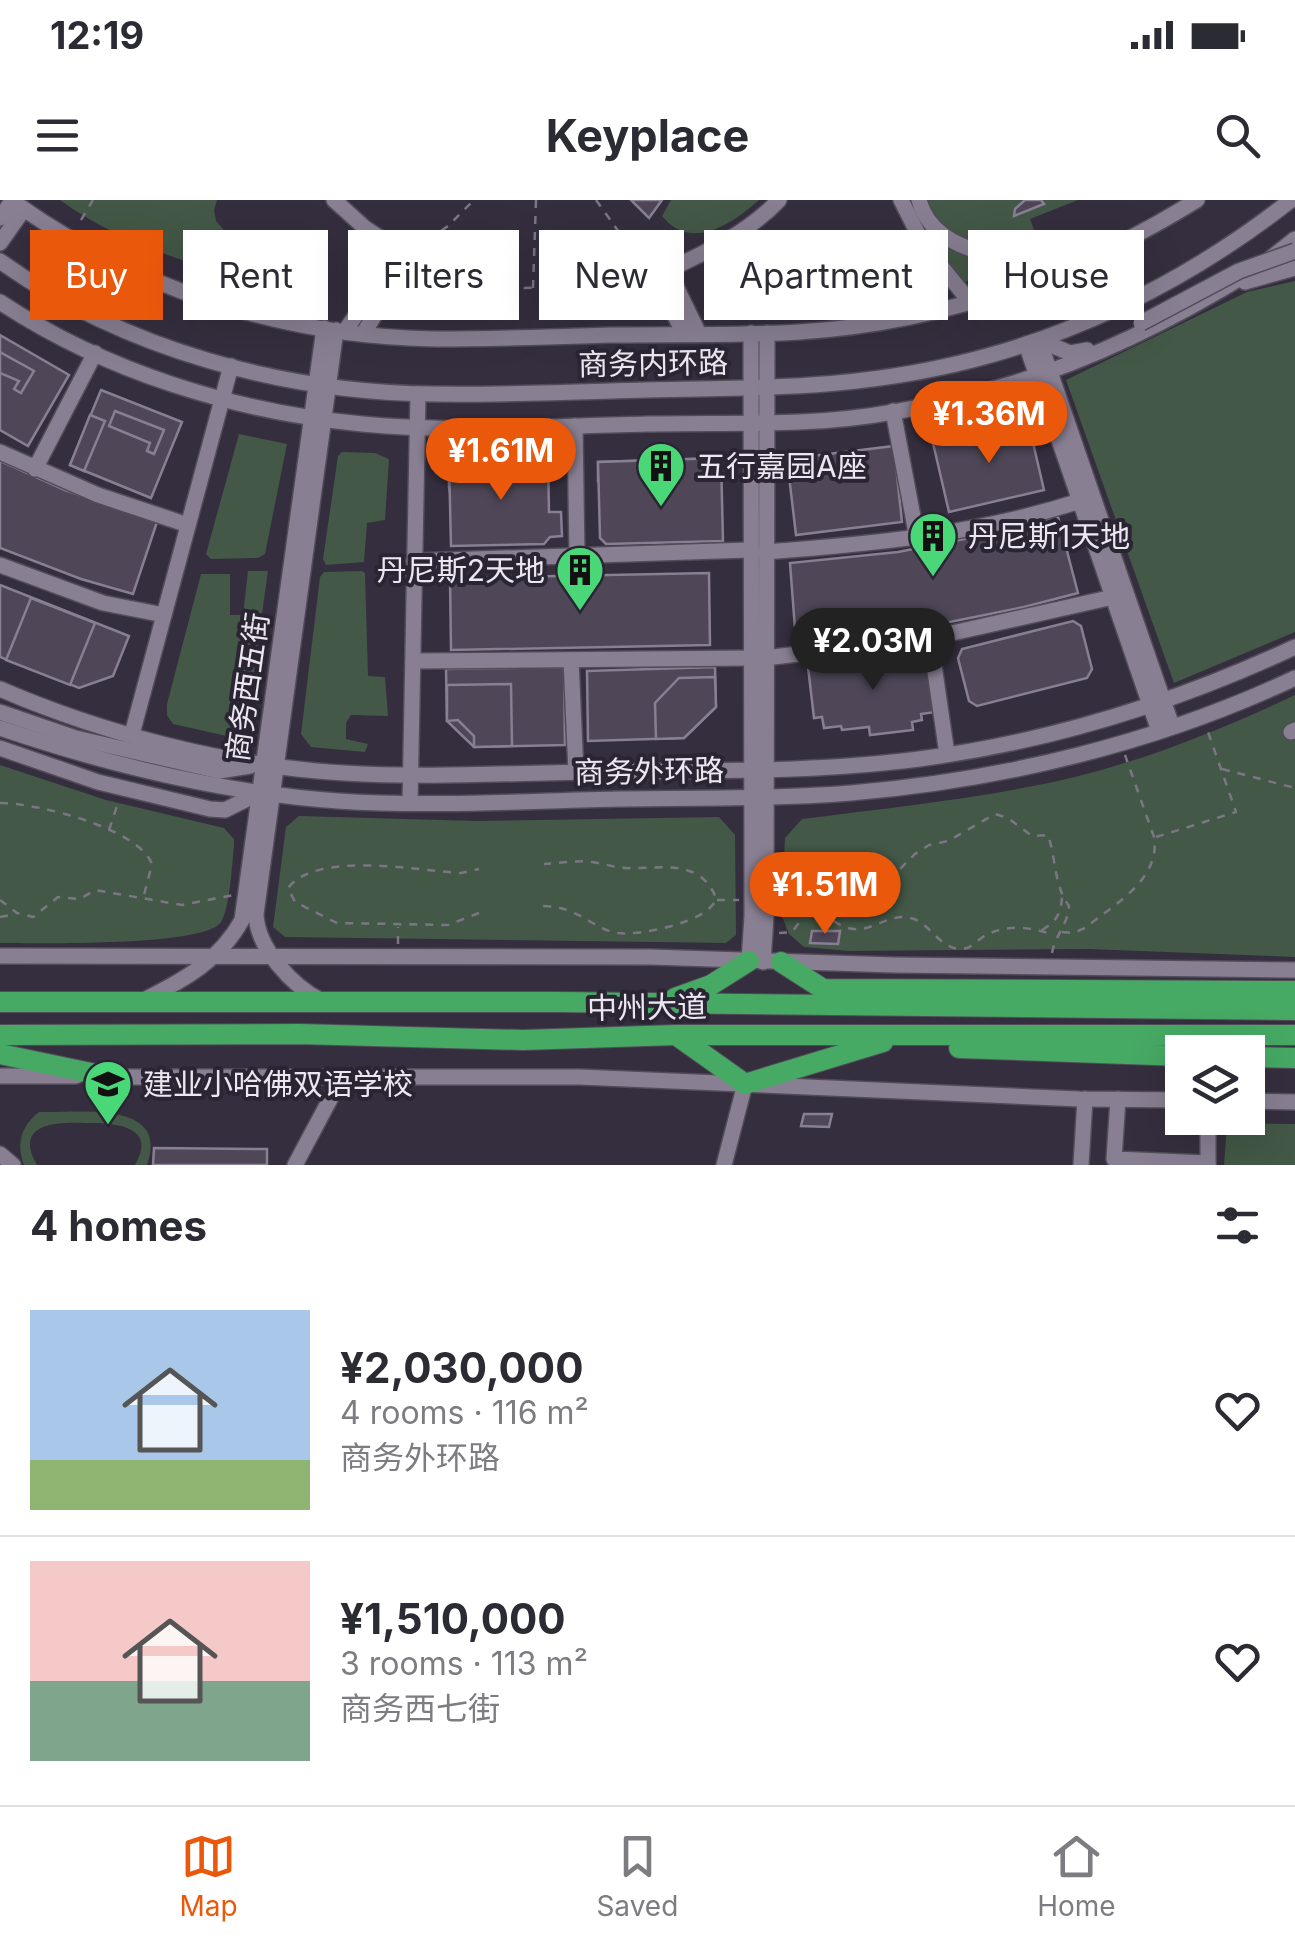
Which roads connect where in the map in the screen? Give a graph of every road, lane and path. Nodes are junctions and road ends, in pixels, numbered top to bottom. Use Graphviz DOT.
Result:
graph roads {
  1 [pos="93,200"];
  2 [pos="334,200"];
  3 [pos="474,200"];
  4 [pos="536,200"];
  5 [pos="596,200"];
  6 [pos="779,200"];
  7 [pos="901,200"];
  8 [pos="919,200"];
  9 [pos="1197,200"];
  10 [pos="1291,200"];
  11 [pos="16,203"];
  12 [pos="0,218"];
  13 [pos="82,220"];
  14 [pos="368,230"];
  15 [pos="442,230"];
  16 [pos="618,230"];
  17 [pos="1143,230"];
  18 [pos="1295,239"];
  19 [pos="0,243"];
  20 [pos="968,246"];
  21 [pos="1295,252"];
  22 [pos="0,261"];
  23 [pos="684,263"];
  24 [pos="1295,268"];
  25 [pos="519,286"];
  26 [pos="1226,287"];
  27 [pos="533,288"];
  28 [pos="539,288"];
  29 [pos="968,299"];
  30 [pos="0,302"];
  31 [pos="968,304"];
  32 [pos="684,313"];
  33 [pos="348,315"];
  34 [pos="372,320"];
  35 [pos="335,330"];
  36 [pos="759,333"];
  37 [pos="364,334"];
  38 [pos="691,334"];
  39 [pos="1033,342"];
  40 [pos="95,352"];
  41 [pos="232,366"];
  42 [pos="1044,374"];
  43 [pos="322,384"];
  44 [pos="758,389"];
  45 [pos="418,394"];
  46 [pos="223,398"];
  47 [pos="894,411"];
  48 [pos="318,418"];
  49 [pos="758,422"];
  50 [pos="575,426"];
  51 [pos="417,427"];
  52 [pos="0,452"];
  53 [pos="36,469"];
  54 [pos="1080,502"];
  55 [pos="188,525"];
  56 [pos="917,538"];
  57 [pos="757,551"];
  58 [pos="578,557"];
  59 [pos="414,560"];
  60 [pos="0,564"];
  61 [pos="1113,597"];
  62 [pos="164,615"];
  63 [pos="930,638"];
  64 [pos="1295,648"];
  65 [pos="758,658"];
  66 [pos="572,660"];
  67 [pos="412,661"];
  68 [pos="1295,678"];
  69 [pos="0,689"];
  70 [pos="1156,702"];
  71 [pos="0,712"];
  72 [pos="1203,716"];
  73 [pos="0,728"];
  74 [pos="1166,729"];
  75 [pos="132,734"];
  76 [pos="1121,743"];
  77 [pos="0,748"];
  78 [pos="947,754"];
  79 [pos="270,764"];
  80 [pos="1221,768"];
  81 [pos="758,769"];
  82 [pos="576,772"];
  83 [pos="410,775"];
  84 [pos="124,788"];
  85 [pos="1295,788"];
  86 [pos="265,794"];
  87 [pos="759,797"];
  88 [pos="0,803"];
  89 [pos="410,803"];
  90 [pos="109,832"];
  91 [pos="1154,838"];
  92 [pos="544,864"];
  93 [pos="479,868"];
  94 [pos="766,875"];
  95 [pos="245,894"];
  96 [pos="144,896"];
  97 [pos="1062,897"];
  98 [pos="0,900"];
  99 [pos="716,900"];
  100 [pos="752,900"];
  101 [pos="543,906"];
  102 [pos="18,914"];
  103 [pos="479,914"];
  104 [pos="0,916"];
  105 [pos="398,926"];
  106 [pos="1040,931"];
  107 [pos="1061,932"];
  108 [pos="765,933"];
  109 [pos="1055,936"];
  110 [pos="0,956"];
  111 [pos="214,956"];
  112 [pos="274,956"];
  113 [pos="397,956"];
  114 [pos="765,962"];
  115 [pos="1050,966"];
  116 [pos="1295,970"];
  117 [pos="1295,991"];
  118 [pos="0,1002"];
  119 [pos="326,1002"];
  120 [pos="138,1003"];
  121 [pos="660,1003"];
  122 [pos="1295,1010"];
  123 [pos="0,1035"];
  124 [pos="1295,1035"];
  125 [pos="676,1036"];
  126 [pos="904,1036"];
  127 [pos="0,1054"];
  128 [pos="1165,1055"];
  129 [pos="1265,1057"];
  130 [pos="1295,1058"];
  131 [pos="0,1076"];
  132 [pos="110,1077"];
  133 [pos="348,1077"];
  134 [pos="745,1084"];
  135 [pos="1085,1099"];
  136 [pos="1118,1100"];
  137 [pos="1165,1100"];
  138 [pos="1265,1101"];
  139 [pos="1295,1102"];
  140 [pos="1208,1135"];
  141 [pos="0,1154"];
  142 [pos="1208,1164"];
  143 [pos="13,1165"];
  144 [pos="295,1165"];
  145 [pos="306,1165"];
  146 [pos="724,1165"];
  147 [pos="1080,1165"];
  1 -- 13 [label="path"];
  2 -- 14 [label="street"];
  3 -- 15 [label="path"];
  4 -- 27 [label="path"];
  5 -- 16 [label="path"];
  6 -- 23 [label="street"];
  7 -- 29 [label="street"];
  8 -- 20 [label="street"];
  9 -- 17 [label="street, 商务内环路"];
  10 -- 39 [label="street, 商务内环路"];
  11 -- 12 [label="street"];
  11 -- 19 [label="street"];
  11 -- 35 [label="street, 商务内环路"];
  18 -- 26 [label="street"];
  21 -- 39 [label="street, bridge"];
  22 -- 41 [label="street, 商务内环路"];
  24 -- 26 [label="street"];
  25 -- 27 [label="path"];
  26 -- 42 [label="street"];
  27 -- 28 [label="path"];
  30 -- 40 [label="street"];
  31 -- 36 [label="street, 商务内环路"];
  32 -- 38 [label="street"];
  33 -- 35 [label="street"];
  34 -- 37 [label="street"];
  35 -- 37 [label="street, 商务内环路"];
  35 -- 43 [label="street, 商务西五街"];
  36 -- 38 [label="street, 商务内环路"];
  36 -- 44 [label="street"];
  37 -- 38 [label="street, 商务内环路"];
  39 -- 42 [label="street"];
  39 -- 44 [label="street, 商务内环路"];
  40 -- 46 [label="street"];
  40 -- 53 [label="street"];
  41 -- 43 [label="street, 商务内环路"];
  41 -- 46 [label="street"];
  42 -- 47 [label="street"];
  42 -- 54 [label="street"];
  42 -- 70 [label="street"];
  43 -- 45 [label="street, 商务内环路"];
  43 -- 48 [label="street, 商务西五街"];
  44 -- 45 [label="street, 商务内环路"];
  44 -- 49 [label="street"];
  45 -- 51 [label="street"];
  46 -- 48 [label="street"];
  46 -- 55 [label="street"];
  47 -- 49 [label="street"];
  47 -- 56 [label="street"];
  48 -- 51 [label="street"];
  48 -- 79 [label="street, 商务西五街"];
  49 -- 50 [label="street"];
  49 -- 57 [label="street"];
  50 -- 51 [label="street"];
  50 -- 58 [label="street"];
  51 -- 59 [label="street"];
  52 -- 53 [label="street"];
  53 -- 55 [label="street"];
  54 -- 56 [label="street"];
  54 -- 61 [label="street"];
  55 -- 62 [label="street"];
  56 -- 57 [label="street"];
  57 -- 58 [label="street"];
  57 -- 65 [label="street"];
  58 -- 59 [label="street"];
  59 -- 67 [label="street"];
  60 -- 62 [label="street"];
  61 -- 63 [label="street"];
  61 -- 70 [label="street"];
  62 -- 75 [label="street"];
  63 -- 65 [label="street"];
  63 -- 78 [label="street"];
  64 -- 70 [label="street, 商务外环路"];
  65 -- 66 [label="street"];
  65 -- 81 [label="street"];
  66 -- 67 [label="street"];
  66 -- 82 [label="street"];
  67 -- 83 [label="street"];
  68 -- 72 [label="street, 商务外环路"];
  69 -- 75 [label="street, 商务外环路"];
  70 -- 74 [label="street"];
  70 -- 78 [label="street, 商务外环路"];
  71 -- 79 [label="street"];
  72 -- 74 [label="street, 商务外环路"];
  72 -- 80 [label="path"];
  73 -- 86 [label="street"];
  74 -- 76 [label="street, 商务外环路"];
  75 -- 79 [label="street, 商务外环路"];
  76 -- 87 [label="street, 商务外环路"];
  76 -- 91 [label="path"];
  77 -- 84 [label="street, 商务外环路"];
  78 -- 81 [label="street, 商务外环路"];
  79 -- 83 [label="street, 商务外环路"];
  79 -- 86 [label="street, 商务西五街"];
  80 -- 85 [label="path"];
  80 -- 91 [label="path"];
  81 -- 82 [label="street, 商务外环路"];
  81 -- 87 [label="street"];
  82 -- 83 [label="street, 商务外环路"];
  83 -- 89 [label="street"];
  84 -- 86 [label="street, 商务外环路"];
  84 -- 90 [label="path"];
  86 -- 89 [label="street, 商务外环路"];
  86 -- 95 [label="street, 商务西五街"];
  86 -- 112 [label="street, 商务西五街"];
  87 -- 89 [label="street, 商务外环路"];
  87 -- 94 [label="street"];
  87 -- 100 [label="street"];
  88 -- 90 [label="path"];
  90 -- 96 [label="path"];
  91 -- 107 [label="path"];
  92 -- 99 [label="path"];
  93 -- 105 [label="path"];
  94 -- 97 [label="path"];
  94 -- 108 [label="street"];
  95 -- 96 [label="path"];
  95 -- 111 [label="street, 商务西五街"];
  96 -- 102 [label="path"];
  97 -- 106 [label="path"];
  97 -- 107 [label="path"];
  98 -- 102 [label="path"];
  99 -- 100 [label="path"];
  99 -- 101 [label="path"];
  100 -- 114 [label="street"];
  102 -- 104 [label="path"];
  103 -- 105 [label="path"];
  105 -- 113 [label="path"];
  106 -- 108 [label="path"];
  106 -- 109 [label="path"];
  107 -- 109 [label="path"];
  108 -- 114 [label="street"];
  109 -- 115 [label="path"];
  110 -- 111 [label="street"];
  111 -- 112 [label="street"];
  111 -- 120 [label="street, 商务西五街"];
  112 -- 113 [label="street"];
  112 -- 119 [label="street, 商务西五街"];
  113 -- 114 [label="street"];
  114 -- 115 [label="street"];
  114 -- 117 [label="highway"];
  114 -- 121 [label="highway"];
  115 -- 116 [label="street"];
  118 -- 120 [label="highway, 中州大道"];
  119 -- 120 [label="highway, 中州大道"];
  119 -- 121 [label="highway, 中州大道"];
  121 -- 122 [label="highway, 中州大道"];
  123 -- 125 [label="highway, 中州大道"];
  124 -- 126 [label="highway, 中州大道"];
  125 -- 126 [label="highway, 中州大道"];
  125 -- 134 [label="highway"];
  126 -- 128 [label="highway"];
  126 -- 134 [label="highway"];
  127 -- 132 [label="highway"];
  129 -- 130 [label="highway"];
  131 -- 132 [label="street"];
  132 -- 133 [label="street"];
  133 -- 134 [label="street"];
  133 -- 144 [label="street"];
  133 -- 145 [label="street"];
  134 -- 135 [label="street"];
  134 -- 146 [label="street"];
  135 -- 136 [label="street"];
  135 -- 147 [label="street"];
  136 -- 137 [label="street"];
  136 -- 142 [label="street"];
  138 -- 139 [label="street"];
  140 -- 142 [label="street"];
  141 -- 143 [label="street"];
}
